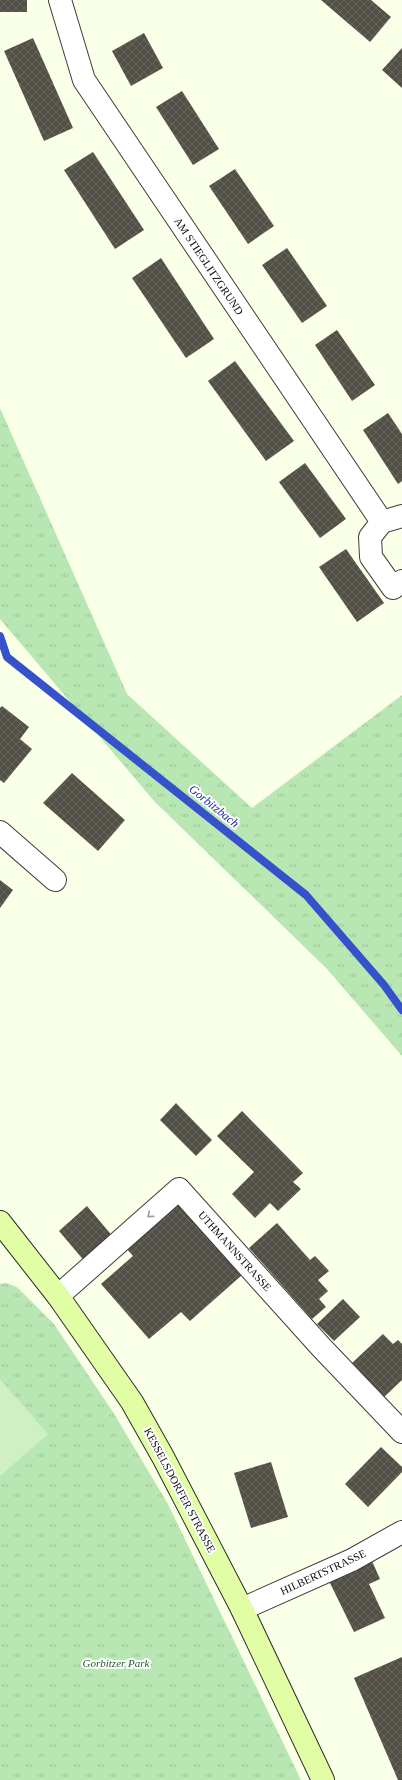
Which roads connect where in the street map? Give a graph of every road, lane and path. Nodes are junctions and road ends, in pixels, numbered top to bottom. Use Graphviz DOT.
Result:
graph roads {
  1 [pos="60,0"];
  2 [pos="392,519"];
  3 [pos="402,581"];
  4 [pos="0,832"];
  5 [pos="55,880"];
  6 [pos="3,1230"];
  7 [pos="58,1296"];
  8 [pos="402,1432"];
  9 [pos="402,1532"];
  10 [pos="242,1609"];
  11 [pos="323,1780"];
  1 -- 2 [label="street, AM STIEGLITZGRUND"];
  2 -- 3 [label="street, AM STIEGLITZGRUND"];
  4 -- 5 [label="street"];
  6 -- 7 [label="main road, KESSELSDORFER STRASSE"];
  8 -- 7 [label="street, UTHMANNSTRASSE, one-way"];
  7 -- 10 [label="main road, KESSELSDORFER STRASSE"];
  9 -- 10 [label="street, HILBERTSTRASSE"];
  10 -- 11 [label="main road, KESSELSDORFER STRASSE"];
}
